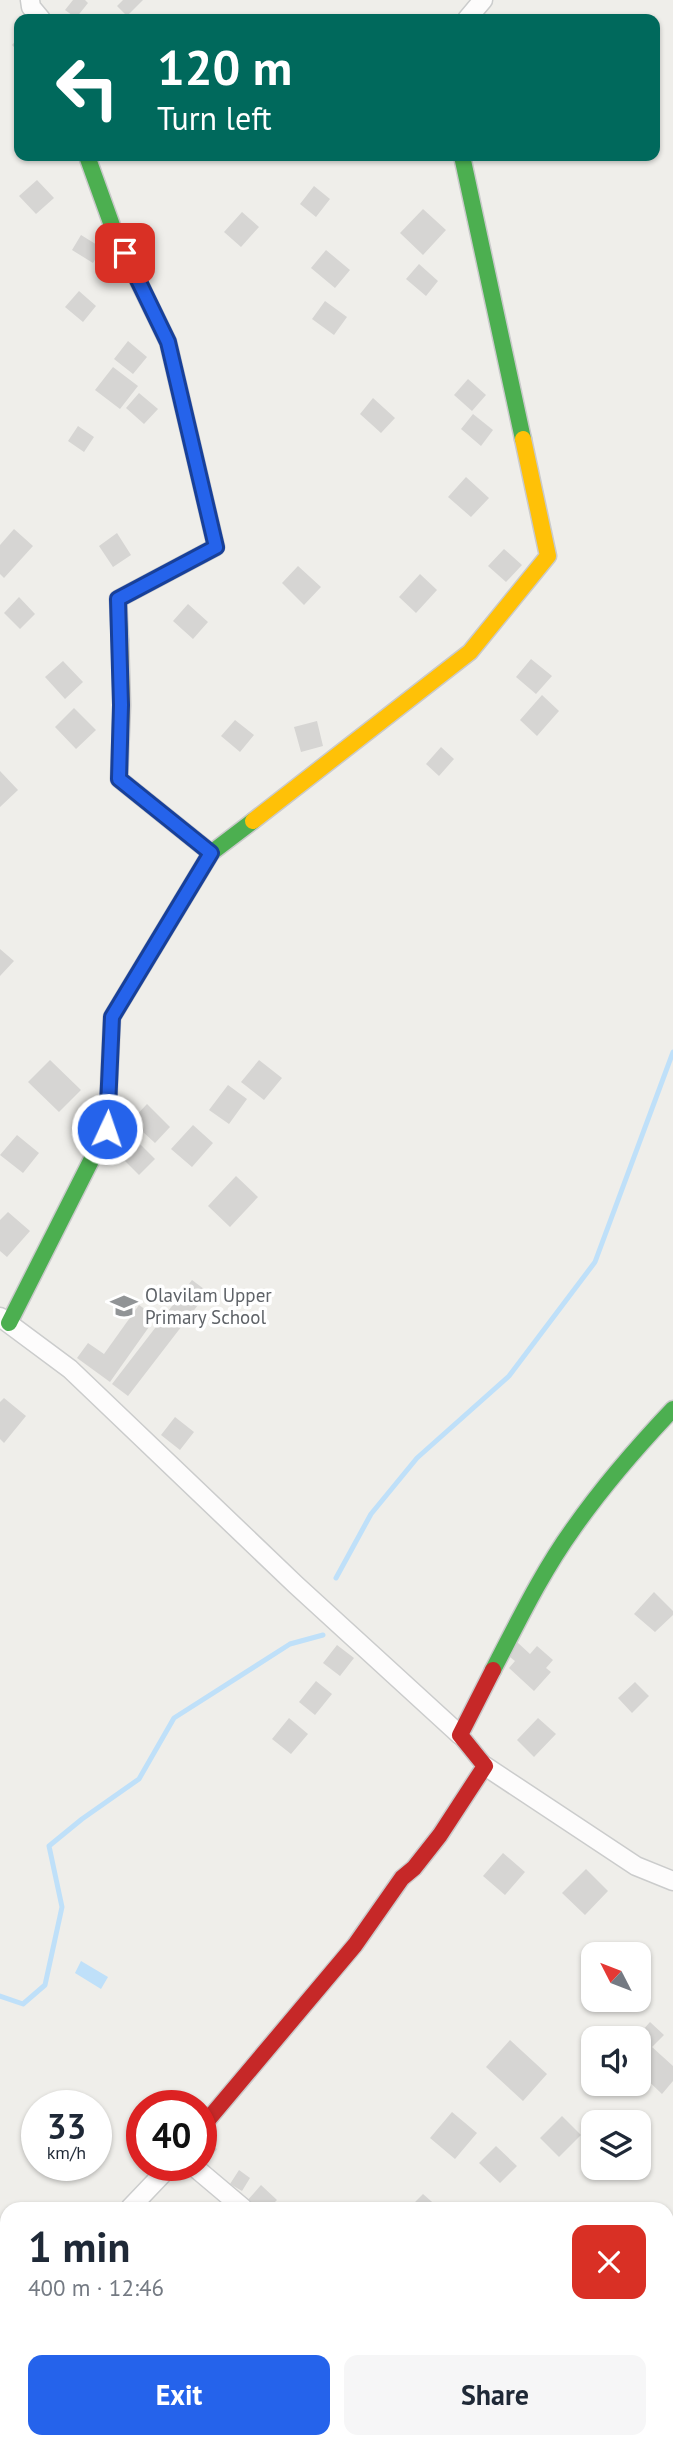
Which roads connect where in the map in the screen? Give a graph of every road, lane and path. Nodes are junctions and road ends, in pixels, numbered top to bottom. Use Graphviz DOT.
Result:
graph roads {
  1 [pos="483,0"];
  2 [pos="471,14"];
  3 [pos="89,161"];
  4 [pos="463,161"];
  5 [pos="211,853"];
  6 [pos="5,1320"];
  7 [pos="673,1409"];
  8 [pos="460,1735"];
  9 [pos="485,1766"];
  10 [pos="673,1881"];
  11 [pos="217,2109"];
  12 [pos="156,2181"];
  13 [pos="211,2181"];
  14 [pos="136,2202"];
  15 [pos="236,2202"];
  1 -- 2 [label="street"];
  3 -- 5 [label="street"];
  4 -- 5 [label="street"];
  5 -- 6 [label="street"];
  6 -- 8 [label="street"];
  7 -- 8 [label="street"];
  8 -- 9 [label="street"];
  9 -- 10 [label="street"];
  9 -- 11 [label="street"];
  12 -- 14 [label="street"];
  13 -- 15 [label="street"];
}
